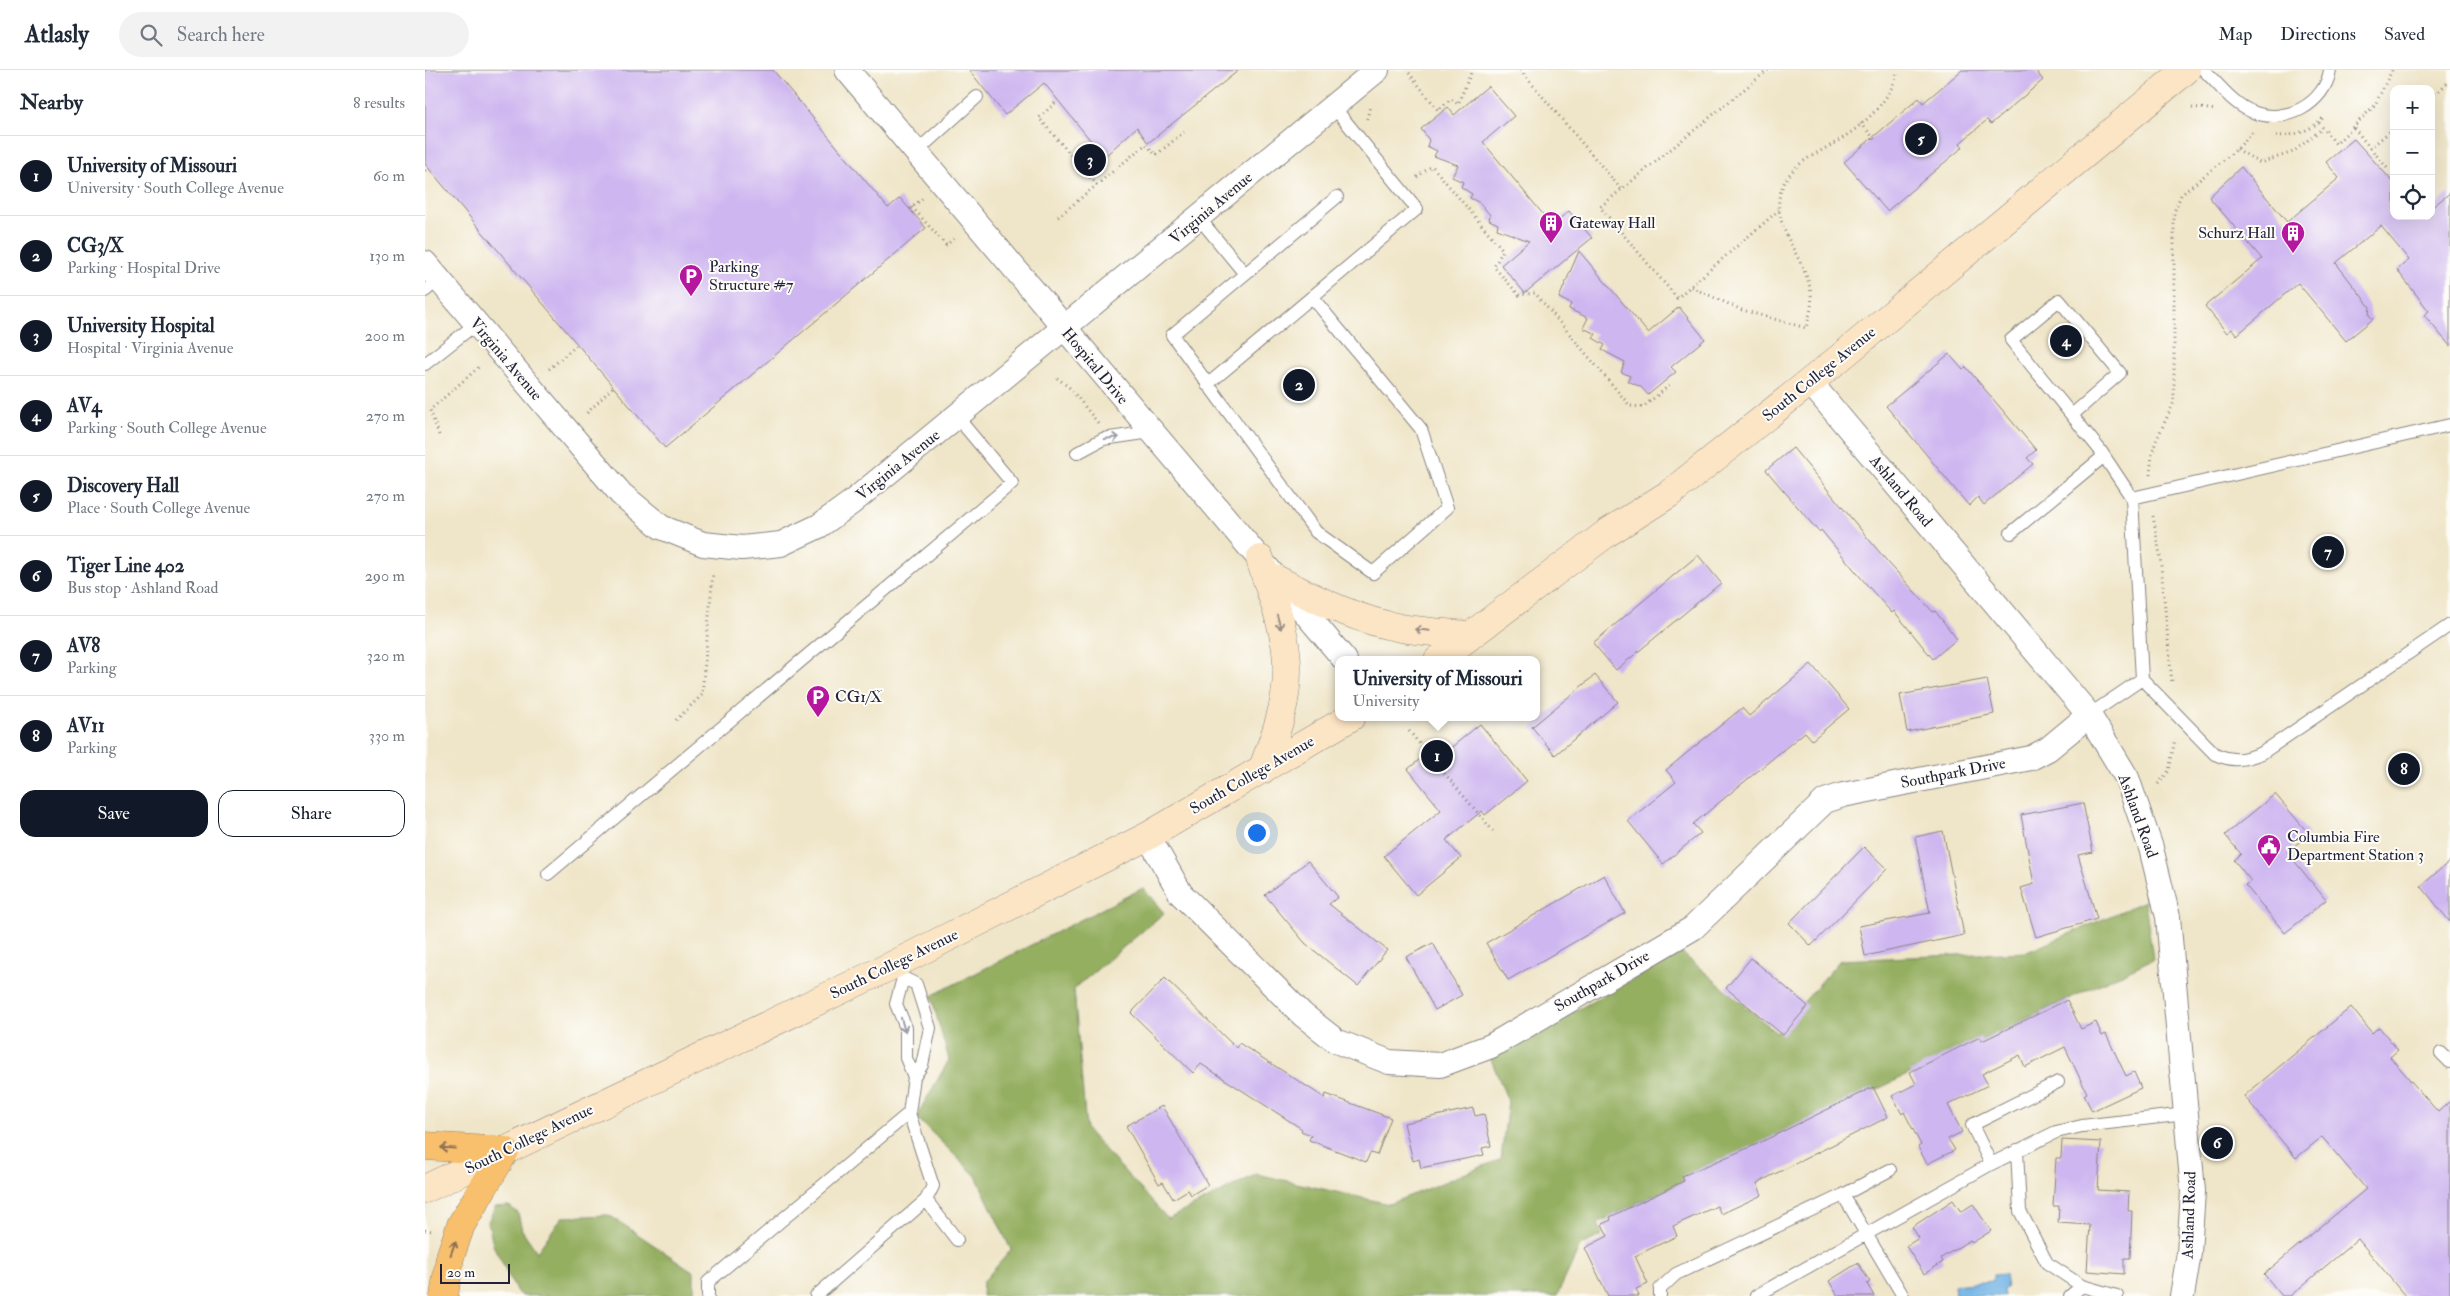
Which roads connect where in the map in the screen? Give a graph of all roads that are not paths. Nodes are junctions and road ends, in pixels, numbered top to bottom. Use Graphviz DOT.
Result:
graph roads {
  1 [pos="847,70"];
  2 [pos="1377,70"];
  3 [pos="2186,70"];
  4 [pos="2204,70"];
  5 [pos="2329,70"];
  6 [pos="977,97"];
  7 [pos="1333,106"];
  8 [pos="915,152"];
  9 [pos="1337,197"];
  10 [pos="1199,218"];
  11 [pos="1245,274"];
  12 [pos="430,278"];
  13 [pos="1312,298"];
  14 [pos="477,323"];
  15 [pos="1064,329"];
  16 [pos="425,364"];
  17 [pos="1810,382"];
  18 [pos="1207,385"];
  19 [pos="2072,415"];
  20 [pos="957,416"];
  21 [pos="2450,425"];
  22 [pos="1151,432"];
  23 [pos="1077,453"];
  24 [pos="2104,456"];
  25 [pos="2131,498"];
  26 [pos="2011,533"];
  27 [pos="1268,569"];
  28 [pos="2450,625"];
  29 [pos="1470,635"];
  30 [pos="1342,656"];
  31 [pos="1444,656"];
  32 [pos="2142,680"];
  33 [pos="2089,715"];
  34 [pos="1344,721"];
  35 [pos="1262,770"];
  36 [pos="1148,836"];
  37 [pos="548,874"];
  38 [pos="900,971"];
  39 [pos="914,1077"];
  40 [pos="2058,1082"];
  41 [pos="909,1113"];
  42 [pos="2186,1114"];
  43 [pos="425,1146"];
  44 [pos="2017,1150"];
  45 [pos="505,1151"];
  46 [pos="1991,1164"];
  47 [pos="1890,1170"];
  48 [pos="425,1189"];
  49 [pos="1843,1195"];
  50 [pos="926,1200"];
  51 [pos="1865,1234"];
  52 [pos="957,1240"];
  53 [pos="2082,1286"];
  54 [pos="444,1296"];
  55 [pos="708,1296"];
  56 [pos="816,1296"];
  57 [pos="1660,1296"];
  58 [pos="1756,1296"];
  59 [pos="1903,1296"];
  60 [pos="2070,1296"];
  61 [pos="2117,1296"];
  62 [pos="2182,1296"];
  1 -- 8 [label="street, Hospital Drive"];
  2 -- 7 [label="street, Virginia Avenue"];
  3 -- 17 [label="main road, South College Avenue"];
  4 -- 5 [label="lane"];
  6 -- 8 [label="lane"];
  7 -- 10 [label="street, Virginia Avenue"];
  7 -- 13 [label="lane"];
  8 -- 15 [label="street, Hospital Drive"];
  9 -- 11 [label="lane"];
  10 -- 11 [label="lane"];
  10 -- 15 [label="street, Virginia Avenue"];
  11 -- 18 [label="lane"];
  12 -- 14 [label="street, Virginia Avenue"];
  13 -- 18 [label="lane"];
  13 -- 18 [label="lane"];
  14 -- 16 [label="lane"];
  14 -- 20 [label="street, Virginia Avenue"];
  15 -- 20 [label="street, Virginia Avenue"];
  15 -- 22 [label="street, Hospital Drive"];
  17 -- 29 [label="main road, South College Avenue"];
  17 -- 33 [label="street, Ashland Road"];
  19 -- 19 [label="lane"];
  19 -- 24 [label="lane"];
  20 -- 37 [label="lane"];
  21 -- 25 [label="lane"];
  23 -- 22 [label="lane, one-way"];
  22 -- 27 [label="street, Hospital Drive"];
  24 -- 25 [label="lane"];
  24 -- 26 [label="lane"];
  25 -- 32 [label="lane"];
  29 -- 27 [label="main road, one-way"];
  27 -- 30 [label="street, Hospital Drive"];
  27 -- 35 [label="main road, one-way"];
  28 -- 32 [label="lane"];
  29 -- 31 [label="main road, South College Avenue"];
  32 -- 33 [label="lane"];
  33 -- 36 [label="street, Southpark Drive"];
  33 -- 42 [label="street, Ashland Road"];
  34 -- 35 [label="main road, South College Avenue"];
  35 -- 36 [label="main road, South College Avenue"];
  36 -- 38 [label="main road, South College Avenue"];
  38 -- 39 [label="lane, one-way"];
  38 -- 39 [label="lane"];
  38 -- 45 [label="main road, South College Avenue"];
  39 -- 41 [label="lane"];
  40 -- 46 [label="lane"];
  41 -- 50 [label="lane"];
  41 -- 55 [label="lane"];
  42 -- 44 [label="lane"];
  42 -- 62 [label="street, Ashland Road"];
  45 -- 43 [label="main road, one-way"];
  44 -- 46 [label="lane"];
  44 -- 53 [label="lane"];
  45 -- 48 [label="main road, South College Avenue"];
  54 -- 45 [label="main road, one-way"];
  46 -- 51 [label="lane"];
  47 -- 49 [label="lane"];
  49 -- 51 [label="lane"];
  49 -- 57 [label="lane"];
  50 -- 52 [label="lane"];
  50 -- 56 [label="lane"];
  51 -- 58 [label="lane"];
  51 -- 59 [label="lane"];
  53 -- 60 [label="lane"];
  53 -- 61 [label="lane"];
}
